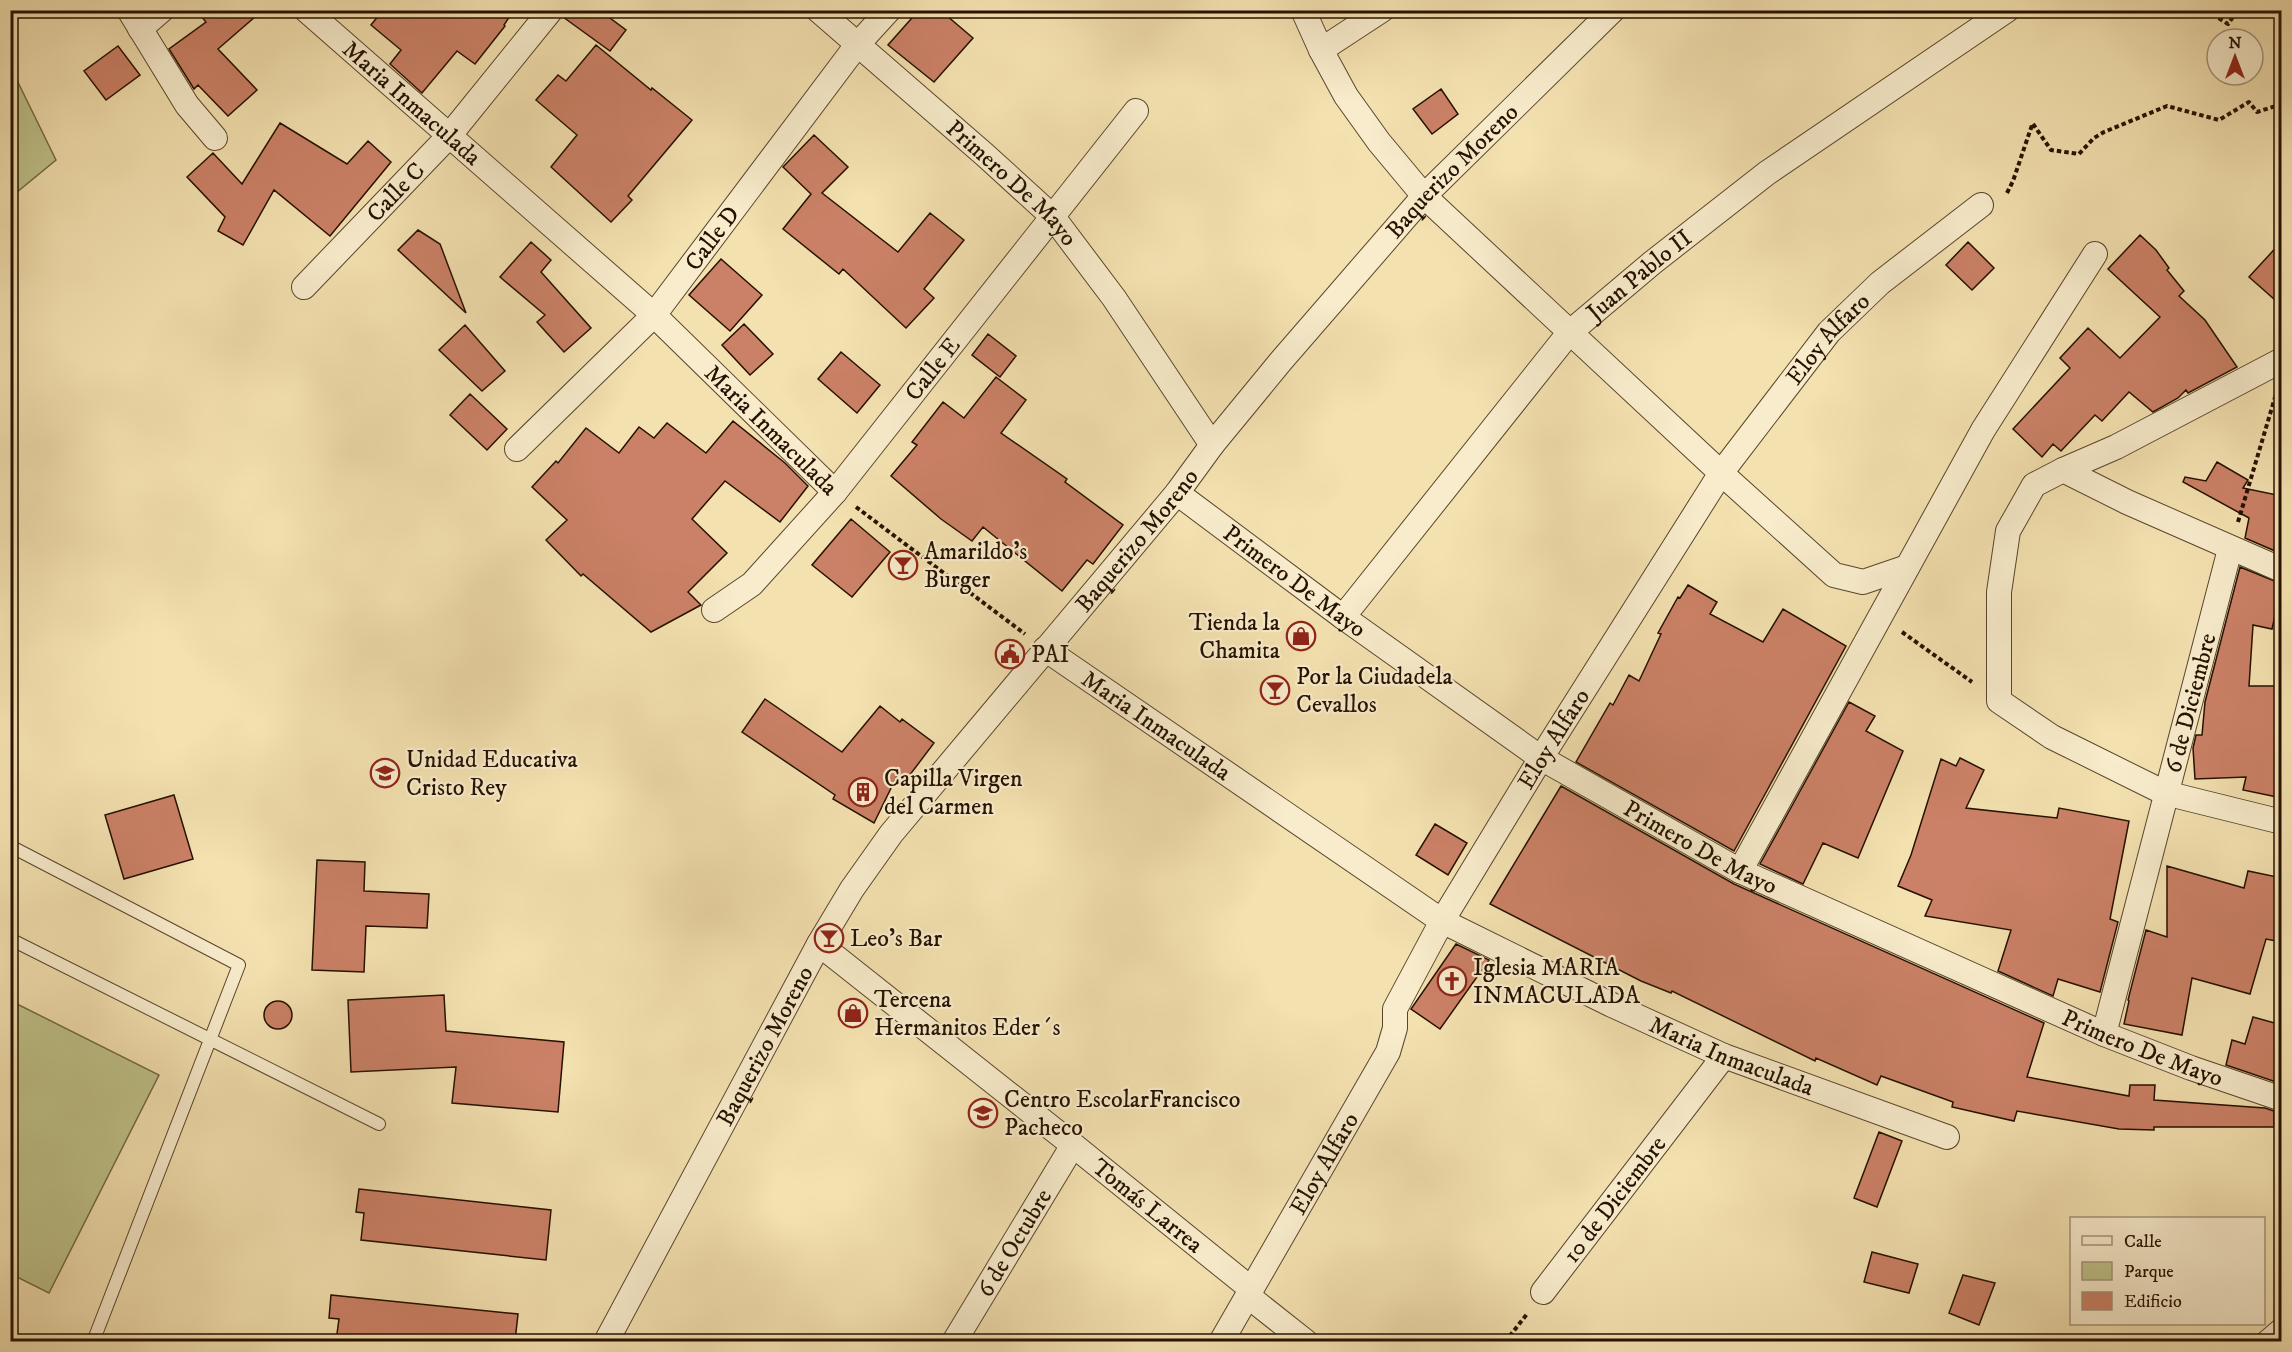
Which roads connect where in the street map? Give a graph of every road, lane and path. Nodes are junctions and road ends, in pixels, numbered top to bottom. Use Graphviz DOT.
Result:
graph roads {
  1 [pos="162,10"];
  2 [pos="306,10"];
  3 [pos="551,10"];
  4 [pos="818,10"];
  5 [pos="889,10"];
  6 [pos="1303,10"];
  7 [pos="1382,10"];
  8 [pos="1613,10"];
  9 [pos="2007,10"];
  10 [pos="2206,10"];
  11 [pos="2242,10"];
  12 [pos="134,20"];
  13 [pos="857,45"];
  14 [pos="1321,50"];
  15 [pos="2282,104"];
  16 [pos="1136,111"];
  17 [pos="449,136"];
  18 [pos="215,138"];
  19 [pos="1424,195"];
  20 [pos="1981,205"];
  21 [pos="1053,217"];
  22 [pos="2095,254"];
  23 [pos="304,287"];
  24 [pos="654,315"];
  25 [pos="1569,333"];
  26 [pos="2282,360"];
  27 [pos="2278,385"];
  28 [pos="1212,445"];
  29 [pos="517,449"];
  30 [pos="2063,470"];
  31 [pos="1721,473"];
  32 [pos="835,492"];
  33 [pos="1177,493"];
  34 [pos="2230,549"];
  35 [pos="1907,567"];
  36 [pos="2282,570"];
  37 [pos="714,610"];
  38 [pos="1881,616"];
  39 [pos="1343,617"];
  40 [pos="1045,649"];
  41 [pos="1999,701"];
  42 [pos="1541,758"];
  43 [pos="2165,793"];
  44 [pos="2282,822"];
  45 [pos="10,846"];
  46 [pos="1740,870"];
  47 [pos="1442,921"];
  48 [pos="10,939"];
  49 [pos="819,944"];
  50 [pos="2104,1034"];
  51 [pos="210,1040"];
  52 [pos="1724,1056"];
  53 [pos="2282,1099"];
  54 [pos="379,1124"];
  55 [pos="1947,1137"];
  56 [pos="1073,1145"];
  57 [pos="1249,1292"];
  58 [pos="1543,1292"];
  59 [pos="2282,1330"];
  60 [pos="93,1341"];
  61 [pos="606,1341"];
  62 [pos="954,1341"];
  63 [pos="1221,1341"];
  64 [pos="1306,1341"];
  65 [pos="1505,1341"];
  66 [pos="2269,1341"];
  1 -- 12 [label="street"];
  2 -- 17 [label="street, Maria Inmaculada"];
  3 -- 17 [label="street, Calle C"];
  4 -- 13 [label="street, Primero De Mayo"];
  5 -- 13 [label="street, Calle D"];
  6 -- 14 [label="street"];
  7 -- 14 [label="street"];
  8 -- 19 [label="street, Baquerizo Moreno"];
  9 -- 25 [label="street, Juan Pablo II"];
  10 -- 11 [label="path"];
  12 -- 18 [label="street"];
  13 -- 21 [label="street, Primero De Mayo"];
  13 -- 24 [label="street, Calle D"];
  14 -- 19 [label="street"];
  15 -- 20 [label="path"];
  16 -- 21 [label="street, Calle E"];
  17 -- 23 [label="street, Calle C"];
  17 -- 24 [label="street, Maria Inmaculada"];
  19 -- 25 [label="street"];
  19 -- 28 [label="street, Baquerizo Moreno"];
  20 -- 31 [label="street, Eloy Alfaro"];
  21 -- 28 [label="street, Primero De Mayo"];
  21 -- 32 [label="street, Calle E"];
  22 -- 35 [label="street"];
  24 -- 29 [label="street, Calle D"];
  24 -- 32 [label="street, Maria Inmaculada"];
  25 -- 31 [label="street"];
  25 -- 39 [label="street, Juan Pablo II"];
  26 -- 30 [label="street"];
  27 -- 34 [label="path"];
  28 -- 33 [label="street, Baquerizo Moreno"];
  30 -- 34 [label="street"];
  30 -- 41 [label="street"];
  31 -- 35 [label="street"];
  31 -- 42 [label="street, Eloy Alfaro"];
  32 -- 37 [label="street, Calle E"];
  32 -- 40 [label="path, Maria Inmaculada"];
  33 -- 39 [label="street, Primero De Mayo"];
  33 -- 40 [label="street, Baquerizo Moreno"];
  34 -- 36 [label="street"];
  34 -- 43 [label="street, 6 de Diciembre"];
  35 -- 38 [label="street"];
  38 -- 41 [label="path"];
  38 -- 46 [label="street"];
  39 -- 42 [label="street, Primero De Mayo"];
  40 -- 47 [label="street, Maria Inmaculada"];
  40 -- 49 [label="street, Baquerizo Moreno"];
  41 -- 43 [label="street"];
  42 -- 46 [label="street, Primero De Mayo"];
  42 -- 47 [label="street, Eloy Alfaro"];
  43 -- 44 [label="street"];
  43 -- 50 [label="street, 6 de Diciembre"];
  45 -- 51 [label="lane"];
  46 -- 50 [label="street, Primero De Mayo"];
  47 -- 52 [label="street, Maria Inmaculada"];
  47 -- 57 [label="street, Eloy Alfaro"];
  48 -- 51 [label="lane"];
  49 -- 56 [label="street, Tomás Larrea"];
  49 -- 61 [label="street, Baquerizo Moreno"];
  50 -- 53 [label="street, Primero De Mayo"];
  51 -- 54 [label="lane"];
  51 -- 60 [label="lane"];
  52 -- 55 [label="street, Maria Inmaculada"];
  52 -- 58 [label="street, 10 de Diciembre"];
  56 -- 57 [label="street, Tomás Larrea"];
  56 -- 62 [label="street, 6 de Octubre"];
  57 -- 63 [label="street, Eloy Alfaro"];
  57 -- 64 [label="street, Tomás Larrea"];
  58 -- 65 [label="path"];
  59 -- 66 [label="street"];
}
